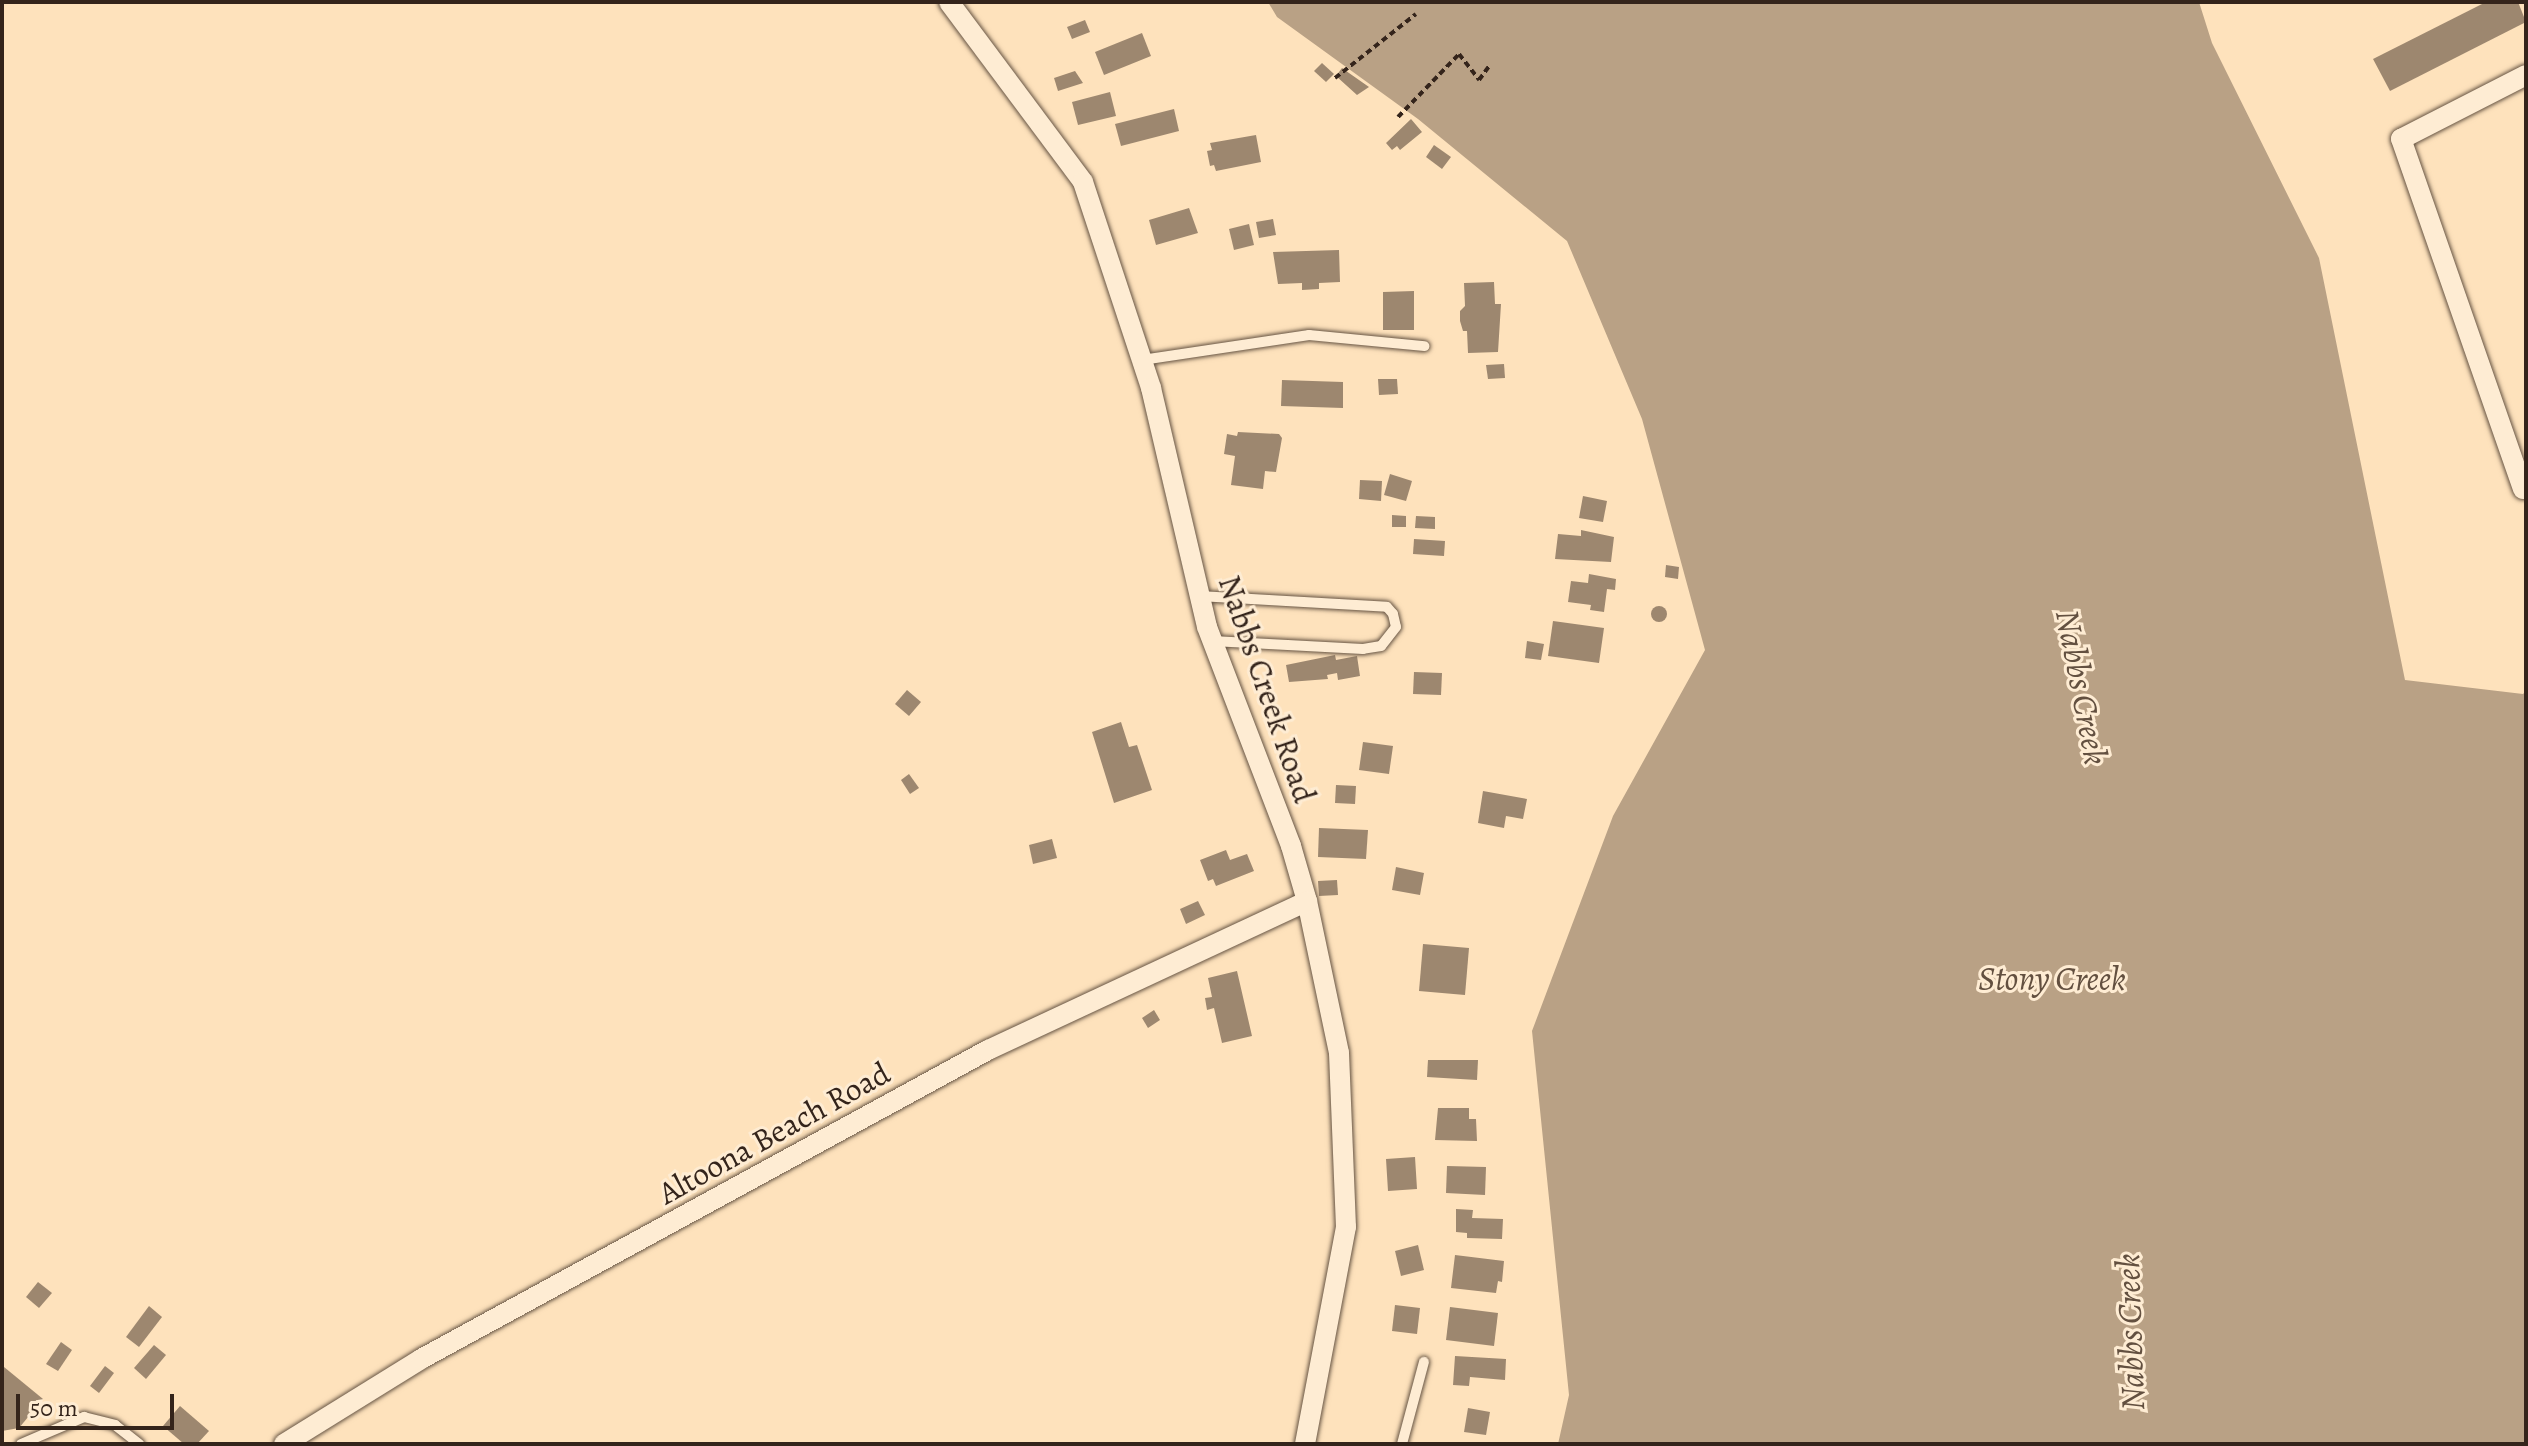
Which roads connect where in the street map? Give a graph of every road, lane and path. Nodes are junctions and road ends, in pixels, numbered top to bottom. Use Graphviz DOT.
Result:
graph roads {
  1 [pos="949,2"];
  2 [pos="1416,14"];
  3 [pos="1489,66"];
  4 [pos="2526,75"];
  5 [pos="1335,78"];
  6 [pos="1398,117"];
  7 [pos="1424,346"];
  8 [pos="1142,360"];
  9 [pos="2523,489"];
  10 [pos="1199,596"];
  11 [pos="1212,641"];
  12 [pos="1307,901"];
  13 [pos="1424,1362"];
  14 [pos="21,1444"];
  15 [pos="139,1444"];
  16 [pos="284,1444"];
  17 [pos="1305,1444"];
  18 [pos="1402,1444"];
  1 -- 8 [label="street, Nabbs Creek Road"];
  2 -- 5 [label="path"];
  3 -- 6 [label="path"];
  4 -- 9 [label="street"];
  7 -- 8 [label="lane"];
  8 -- 10 [label="street, Nabbs Creek Road"];
  10 -- 11 [label="street, Nabbs Creek Road"];
  10 -- 11 [label="lane"];
  11 -- 12 [label="street, Nabbs Creek Road"];
  12 -- 16 [label="street, Altoona Beach Road"];
  12 -- 17 [label="street, Nabbs Creek Road"];
  13 -- 18 [label="lane"];
  14 -- 15 [label="lane"];
}
